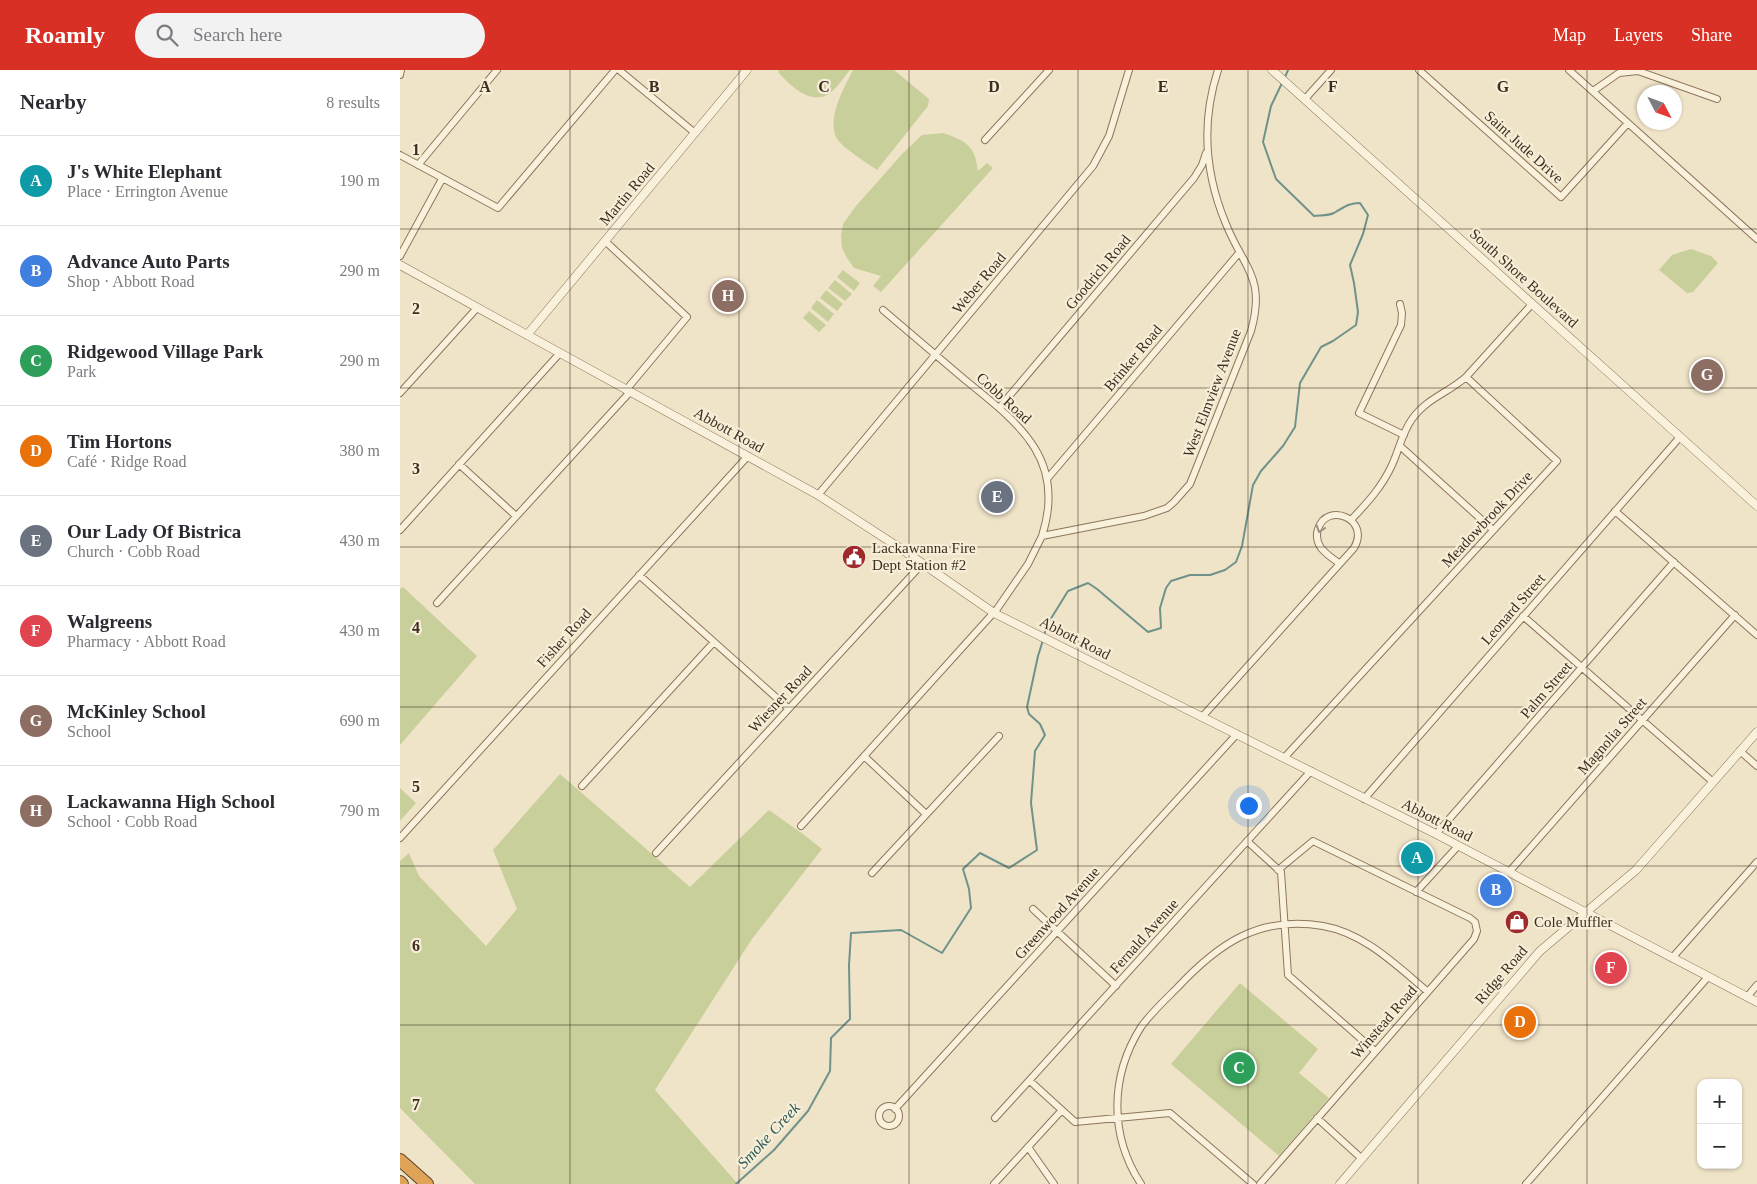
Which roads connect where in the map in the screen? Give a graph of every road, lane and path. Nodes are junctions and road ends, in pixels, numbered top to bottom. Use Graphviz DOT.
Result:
graph roads {
  1 [pos="401,70"];
  2 [pos="498,70"];
  3 [pos="615,70"];
  4 [pos="619,70"];
  5 [pos="747,70"];
  6 [pos="1049,70"];
  7 [pos="1129,70"];
  8 [pos="1218,70"];
  9 [pos="1331,70"];
  10 [pos="1419,70"];
  11 [pos="1569,70"];
  12 [pos="1273,71"];
  13 [pos="400,75"];
  14 [pos="1593,91"];
  15 [pos="1305,99"];
  16 [pos="1717,99"];
  17 [pos="1628,123"];
  18 [pos="695,133"];
  19 [pos="985,140"];
  20 [pos="1207,146"];
  21 [pos="400,155"];
  22 [pos="418,165"];
  23 [pos="442,178"];
  24 [pos="1757,239"];
  25 [pos="605,242"];
  26 [pos="1239,253"];
  27 [pos="400,256"];
  28 [pos="400,265"];
  29 [pos="1400,304"];
  30 [pos="1532,304"];
  31 [pos="477,308"];
  32 [pos="883,310"];
  33 [pos="527,335"];
  34 [pos="560,353"];
  35 [pos="935,355"];
  36 [pos="1466,377"];
  37 [pos="628,391"];
  38 [pos="400,393"];
  39 [pos="999,408"];
  40 [pos="1404,435"];
  41 [pos="1680,437"];
  42 [pos="1400,446"];
  43 [pos="748,456"];
  44 [pos="459,464"];
  45 [pos="1047,479"];
  46 [pos="818,495"];
  47 [pos="1757,506"];
  48 [pos="1615,511"];
  49 [pos="516,516"];
  50 [pos="1351,520"];
  51 [pos="400,530"];
  52 [pos="1493,530"];
  53 [pos="1042,536"];
  54 [pos="1674,562"];
  55 [pos="922,563"];
  56 [pos="1339,563"];
  57 [pos="639,575"];
  58 [pos="437,603"];
  59 [pos="994,613"];
  60 [pos="1735,615"];
  61 [pos="1523,616"];
  62 [pos="1757,635"];
  63 [pos="714,642"];
  64 [pos="1582,667"];
  65 [pos="788,708"];
  66 [pos="1202,717"];
  67 [pos="1643,720"];
  68 [pos="1757,732"];
  69 [pos="1237,734"];
  70 [pos="999,736"];
  71 [pos="1740,751"];
  72 [pos="864,756"];
  73 [pos="1284,758"];
  74 [pos="1757,766"];
  75 [pos="1311,771"];
  76 [pos="1713,782"];
  77 [pos="582,786"];
  78 [pos="1364,799"];
  79 [pos="926,814"];
  80 [pos="801,826"];
  81 [pos="1436,834"];
  82 [pos="400,838"];
  83 [pos="1247,841"];
  84 [pos="1458,846"];
  85 [pos="656,853"];
  86 [pos="1757,862"];
  87 [pos="1278,870"];
  88 [pos="1509,872"];
  89 [pos="872,873"];
  90 [pos="1417,893"];
  91 [pos="1032,910"];
  92 [pos="1586,913"];
  93 [pos="1285,924"];
  94 [pos="1057,932"];
  95 [pos="1672,958"];
  96 [pos="1708,976"];
  97 [pos="1757,985"];
  98 [pos="1116,986"];
  99 [pos="1427,992"];
  100 [pos="1747,997"];
  101 [pos="1757,1002"];
  102 [pos="1375,1051"];
  103 [pos="1030,1082"];
  104 [pos="895,1109"];
  105 [pos="1062,1110"];
  106 [pos="995,1118"];
  107 [pos="1118,1118"];
  108 [pos="1317,1118"];
  109 [pos="1028,1147"];
  110 [pos="1361,1158"];
  111 [pos="400,1160"];
  112 [pos="427,1184"];
  113 [pos="994,1184"];
  114 [pos="1054,1184"];
  115 [pos="1141,1184"];
  116 [pos="1253,1184"];
  117 [pos="1260,1184"];
  118 [pos="1340,1184"];
  119 [pos="1526,1184"];
  1 -- 13 [label="street"];
  2 -- 22 [label="street"];
  3 -- 23 [label="street"];
  4 -- 18 [label="street"];
  5 -- 18 [label="street, Martin Road"];
  6 -- 19 [label="street"];
  7 -- 35 [label="street, Weber Road"];
  8 -- 20 [label="street, West Elmview Avenue"];
  9 -- 15 [label="street"];
  10 -- 17 [label="street, Saint Jude Drive"];
  11 -- 14 [label="street"];
  12 -- 15 [label="street, South Shore Boulevard"];
  14 -- 16 [label="street"];
  14 -- 17 [label="street"];
  15 -- 30 [label="street, South Shore Boulevard"];
  17 -- 24 [label="street"];
  18 -- 25 [label="street, Martin Road"];
  20 -- 26 [label="street, West Elmview Avenue"];
  20 -- 39 [label="street, Goodrich Road"];
  21 -- 22 [label="street"];
  22 -- 23 [label="street"];
  23 -- 27 [label="street"];
  25 -- 33 [label="street, Martin Road"];
  25 -- 37 [label="street"];
  26 -- 45 [label="street, Brinker Road"];
  26 -- 53 [label="street, West Elmview Avenue"];
  28 -- 31 [label="street, Abbott Road"];
  29 -- 40 [label="street"];
  30 -- 36 [label="street"];
  30 -- 41 [label="street, South Shore Boulevard"];
  31 -- 33 [label="street, Abbott Road"];
  31 -- 38 [label="street"];
  32 -- 35 [label="street, Cobb Road"];
  33 -- 34 [label="street, Abbott Road"];
  34 -- 37 [label="street, Abbott Road"];
  34 -- 44 [label="street"];
  35 -- 39 [label="street, Cobb Road"];
  35 -- 46 [label="street, Weber Road"];
  36 -- 40 [label="street"];
  36 -- 52 [label="street, Meadowbrook Drive"];
  37 -- 43 [label="street, Abbott Road"];
  37 -- 49 [label="street"];
  39 -- 45 [label="street, Cobb Road"];
  40 -- 42 [label="street"];
  41 -- 47 [label="street, South Shore Boulevard"];
  41 -- 48 [label="street, Leonard Street"];
  42 -- 50 [label="street"];
  42 -- 52 [label="street"];
  43 -- 46 [label="street, Abbott Road"];
  43 -- 57 [label="street, Fisher Road"];
  44 -- 49 [label="street"];
  44 -- 51 [label="street"];
  45 -- 53 [label="street, Cobb Road"];
  46 -- 55 [label="street, Abbott Road"];
  48 -- 54 [label="street"];
  48 -- 61 [label="street, Leonard Street"];
  49 -- 58 [label="street"];
  50 -- 56 [label="street"];
  50 -- 56 [label="street, one-way"];
  52 -- 73 [label="street, Meadowbrook Drive"];
  53 -- 59 [label="street"];
  54 -- 60 [label="street"];
  54 -- 64 [label="street, Palm Street"];
  55 -- 59 [label="street, Abbott Road"];
  55 -- 65 [label="street, Wiesner Road"];
  56 -- 66 [label="street"];
  57 -- 63 [label="street"];
  57 -- 82 [label="street, Fisher Road"];
  59 -- 66 [label="street, Abbott Road"];
  59 -- 72 [label="street"];
  60 -- 62 [label="street"];
  60 -- 67 [label="street, Magnolia Street"];
  61 -- 64 [label="street"];
  61 -- 78 [label="street, Leonard Street"];
  63 -- 65 [label="street"];
  63 -- 77 [label="street"];
  64 -- 67 [label="street"];
  64 -- 81 [label="street, Palm Street"];
  65 -- 85 [label="street, Wiesner Road"];
  66 -- 69 [label="street, Abbott Road"];
  67 -- 76 [label="street"];
  67 -- 88 [label="street, Magnolia Street"];
  68 -- 71 [label="street, Ridge Road"];
  69 -- 73 [label="street, Abbott Road"];
  69 -- 94 [label="street, Greenwood Avenue"];
  70 -- 79 [label="street"];
  71 -- 74 [label="street"];
  71 -- 76 [label="street, Ridge Road"];
  72 -- 79 [label="street"];
  72 -- 80 [label="street"];
  73 -- 75 [label="street, Abbott Road"];
  75 -- 78 [label="street, Abbott Road"];
  75 -- 83 [label="street, Fernald Avenue"];
  76 -- 92 [label="street, Ridge Road"];
  78 -- 81 [label="street, Abbott Road"];
  79 -- 89 [label="street"];
  81 -- 84 [label="street, Abbott Road"];
  83 -- 87 [label="street"];
  83 -- 98 [label="street, Fernald Avenue"];
  84 -- 88 [label="street, Abbott Road"];
  84 -- 90 [label="street"];
  86 -- 95 [label="street"];
  87 -- 90 [label="street"];
  87 -- 93 [label="street"];
  88 -- 92 [label="street, Abbott Road"];
  90 -- 99 [label="street, Winstead Road"];
  91 -- 94 [label="street"];
  92 -- 95 [label="street, Abbott Road"];
  92 -- 110 [label="street, Ridge Road"];
  93 -- 99 [label="street"];
  93 -- 102 [label="street"];
  93 -- 107 [label="street"];
  94 -- 98 [label="street"];
  94 -- 104 [label="street, Greenwood Avenue"];
  95 -- 96 [label="street, Abbott Road"];
  96 -- 100 [label="street, Abbott Road"];
  96 -- 119 [label="street"];
  97 -- 100 [label="street"];
  98 -- 103 [label="street, Fernald Avenue"];
  99 -- 102 [label="street, Winstead Road"];
  100 -- 101 [label="street, Abbott Road"];
  102 -- 108 [label="street, Winstead Road"];
  103 -- 105 [label="street"];
  103 -- 106 [label="street, Fernald Avenue"];
  105 -- 107 [label="street"];
  105 -- 109 [label="street"];
  107 -- 115 [label="street"];
  107 -- 116 [label="street"];
  108 -- 110 [label="street"];
  108 -- 117 [label="street, Winstead Road"];
  109 -- 113 [label="street"];
  109 -- 114 [label="street"];
  110 -- 118 [label="street, Ridge Road"];
  111 -- 112 [label="highway"];
}
